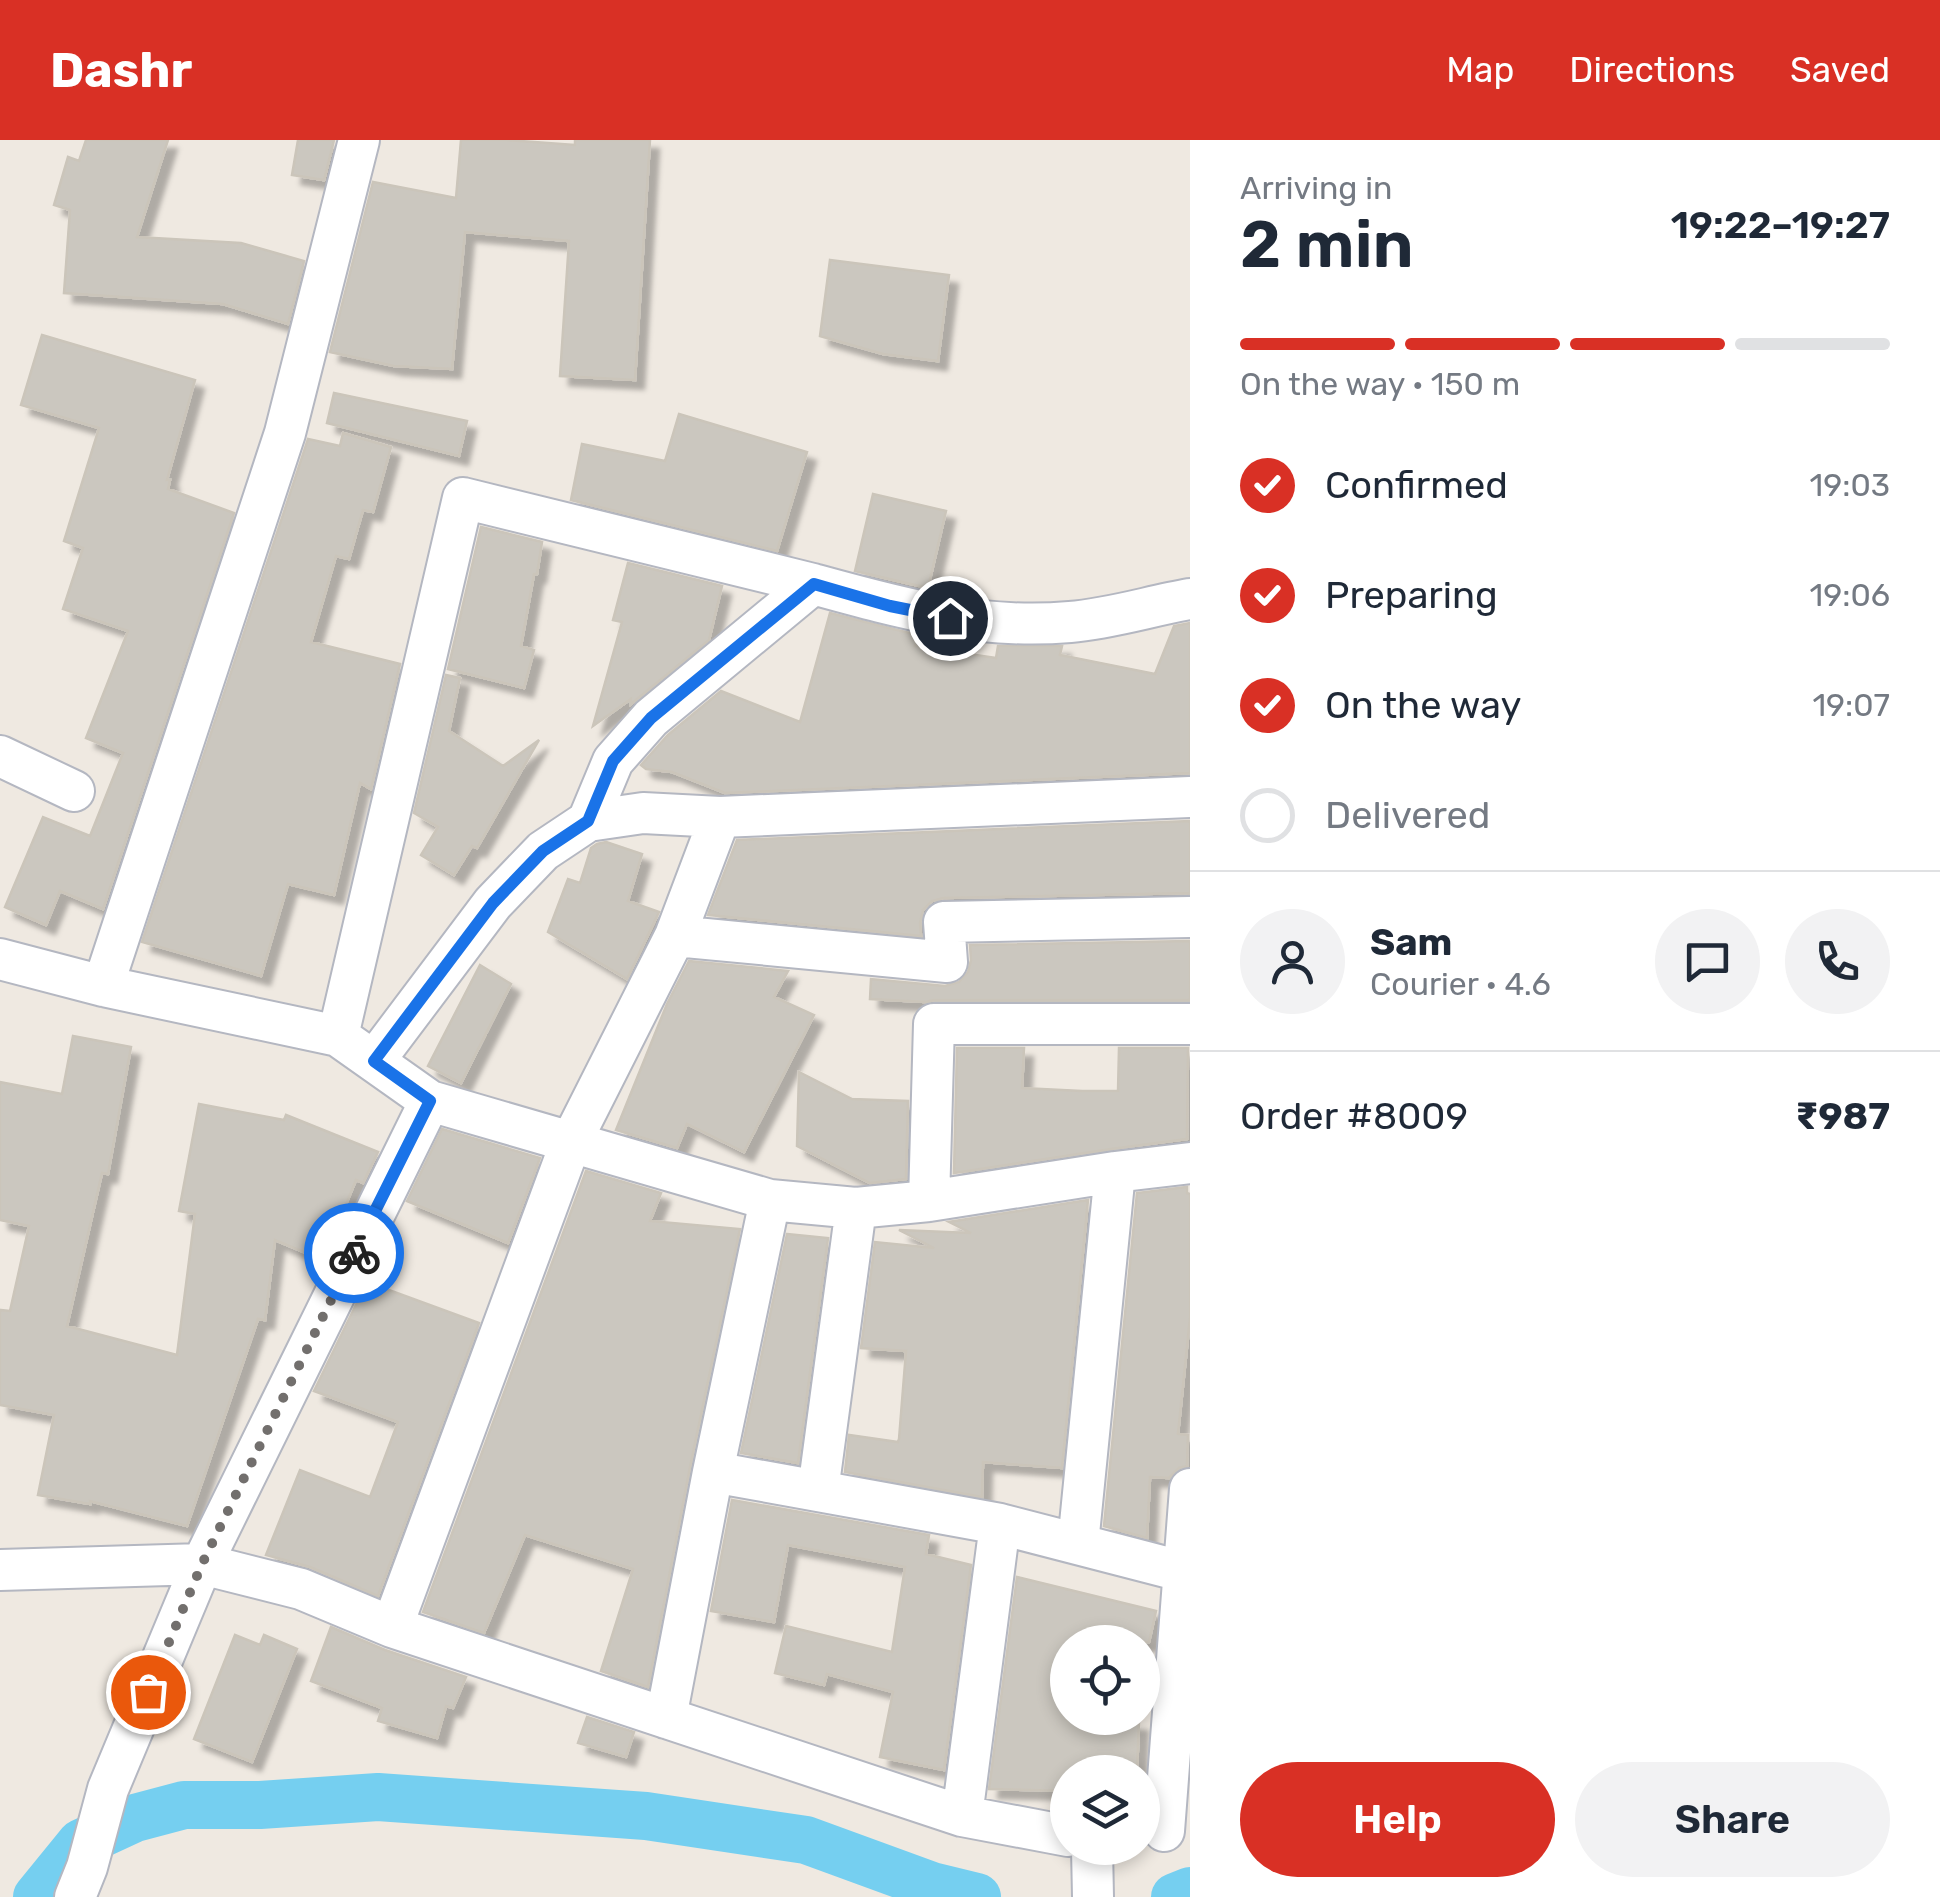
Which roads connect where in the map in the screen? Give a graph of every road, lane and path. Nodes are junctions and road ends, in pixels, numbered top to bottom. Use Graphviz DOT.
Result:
graph roads {
  1 [pos="359,140"];
  2 [pos="814,584"];
  3 [pos="1190,599"];
  4 [pos="0,756"];
  5 [pos="74,792"];
  6 [pos="1190,797"];
  7 [pos="720,817"];
  8 [pos="588,821"];
  9 [pos="1190,917"];
  10 [pos="676,936"];
  11 [pos="0,959"];
  12 [pos="104,986"];
  13 [pos="1190,1024"];
  14 [pos="338,1036"];
  15 [pos="374,1061"];
  16 [pos="430,1101"];
  17 [pos="571,1142"];
  18 [pos="1190,1163"];
  19 [pos="1116,1172"];
  20 [pos="770,1200"];
  21 [pos="929,1201"];
  22 [pos="856,1208"];
  23 [pos="714,1472"];
  24 [pos="1190,1489"];
  25 [pos="818,1491"];
  26 [pos="1000,1524"];
  27 [pos="1078,1544"];
  28 [pos="202,1564"];
  29 [pos="0,1570"];
  30 [pos="1185,1572"];
  31 [pos="392,1626"];
  32 [pos="666,1718"];
  33 [pos="962,1816"];
  34 [pos="1166,1829"];
  35 [pos="1050,1833"];
  36 [pos="81,1882"];
  1 -- 12 [label="street"];
  2 -- 3 [label="street"];
  2 -- 8 [label="street"];
  2 -- 14 [label="street"];
  4 -- 5 [label="street"];
  6 -- 7 [label="street"];
  7 -- 8 [label="street"];
  7 -- 10 [label="street"];
  8 -- 15 [label="street"];
  9 -- 10 [label="street"];
  10 -- 17 [label="street"];
  11 -- 12 [label="street"];
  12 -- 14 [label="street"];
  13 -- 21 [label="street"];
  14 -- 15 [label="street"];
  15 -- 16 [label="street"];
  16 -- 17 [label="street"];
  16 -- 28 [label="street"];
  17 -- 20 [label="street"];
  17 -- 31 [label="street"];
  18 -- 19 [label="street"];
  19 -- 21 [label="street"];
  19 -- 27 [label="street"];
  20 -- 22 [label="street"];
  20 -- 23 [label="street"];
  21 -- 22 [label="street"];
  22 -- 25 [label="street"];
  23 -- 25 [label="street"];
  23 -- 32 [label="street"];
  24 -- 30 [label="street"];
  25 -- 26 [label="street"];
  26 -- 27 [label="street"];
  26 -- 33 [label="street"];
  27 -- 30 [label="street"];
  28 -- 29 [label="street"];
  28 -- 31 [label="street"];
  28 -- 36 [label="street"];
  30 -- 34 [label="street"];
  31 -- 32 [label="street"];
  32 -- 33 [label="street"];
  33 -- 35 [label="street"];
}
